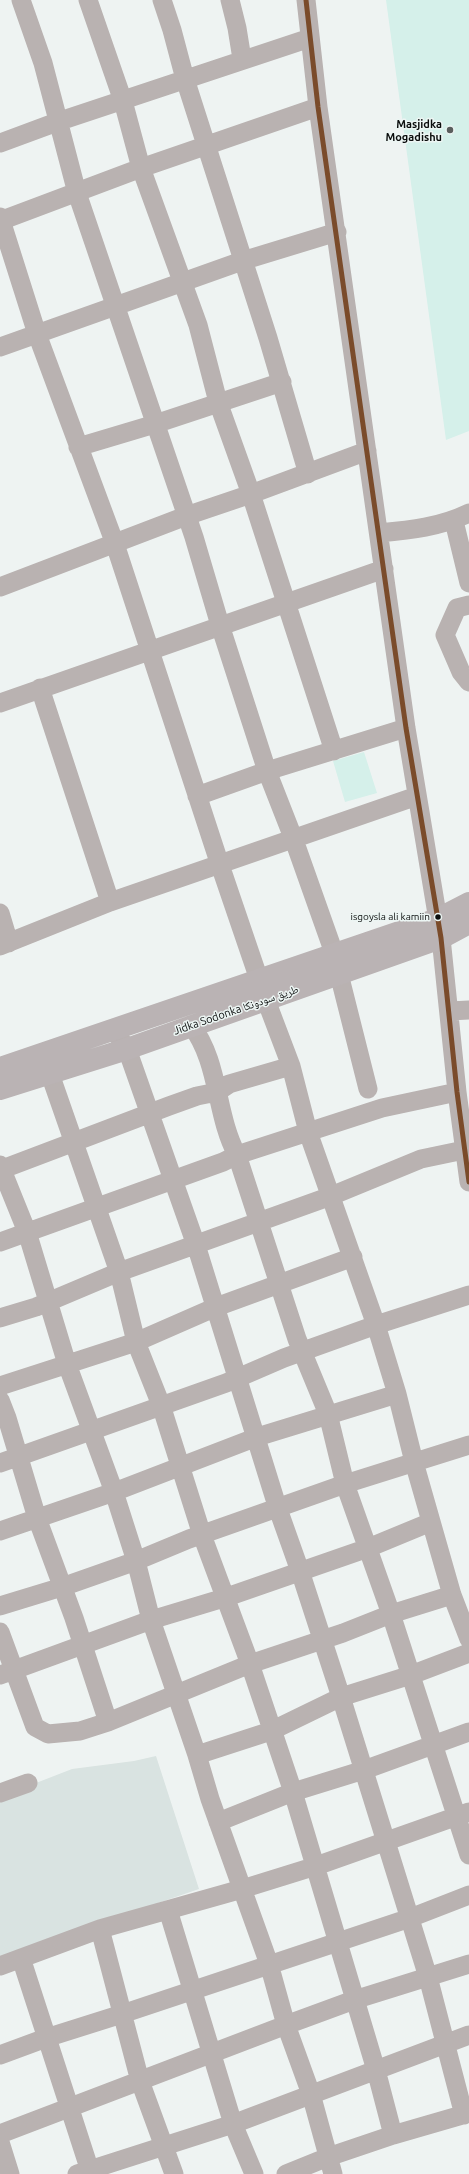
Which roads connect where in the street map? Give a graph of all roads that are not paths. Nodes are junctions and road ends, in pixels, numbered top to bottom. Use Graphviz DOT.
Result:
graph roads {
  1 [pos="21,0"];
  2 [pos="88,0"];
  3 [pos="162,0"];
  4 [pos="230,0"];
  5 [pos="306,0"];
  6 [pos="310,38"];
  7 [pos="242,59"];
  8 [pos="184,79"];
  9 [pos="123,101"];
  10 [pos="318,107"];
  11 [pos="57,122"];
  12 [pos="0,143"];
  13 [pos="205,145"];
  14 [pos="141,168"];
  15 [pos="77,193"];
  16 [pos="0,220"];
  17 [pos="337,232"];
  18 [pos="242,261"];
  19 [pos="182,282"];
  20 [pos="116,305"];
  21 [pos="37,334"];
  22 [pos="0,347"];
  23 [pos="282,382"];
  24 [pos="218,402"];
  25 [pos="155,424"];
  26 [pos="78,447"];
  27 [pos="367,450"];
  28 [pos="308,474"];
  29 [pos="251,494"];
  30 [pos="186,516"];
  31 [pos="461,517"];
  32 [pos="379,533"];
  33 [pos="115,544"];
  34 [pos="384,569"];
  35 [pos="1,582"];
  36 [pos="469,584"];
  37 [pos="286,603"];
  38 [pos="469,605"];
  39 [pos="220,625"];
  40 [pos="151,651"];
  41 [pos="469,682"];
  42 [pos="40,688"];
  43 [pos="0,703"];
  44 [pos="406,728"];
  45 [pos="334,751"];
  46 [pos="267,771"];
  47 [pos="197,796"];
  48 [pos="417,796"];
  49 [pos="294,840"];
  50 [pos="220,865"];
  51 [pos="110,902"];
  52 [pos="469,904"];
  53 [pos="0,913"];
  54 [pos="469,923"];
  55 [pos="439,929"];
  56 [pos="5,945"];
  57 [pos="334,953"];
  58 [pos="339,974"];
  59 [pos="263,990"];
  60 [pos="469,1010"];
  61 [pos="450,1011"];
  62 [pos="191,1025"];
  63 [pos="114,1030"];
  64 [pos="127,1049"];
  65 [pos="291,1066"];
  66 [pos="0,1068"];
  67 [pos="50,1074"];
  68 [pos="0,1089"];
  69 [pos="368,1089"];
  70 [pos="217,1092"];
  71 [pos="457,1092"];
  72 [pos="150,1114"];
  73 [pos="465,1115"];
  74 [pos="308,1132"];
  75 [pos="73,1142"];
  76 [pos="464,1150"];
  77 [pos="237,1155"];
  78 [pos="0,1168"];
  79 [pos="174,1180"];
  80 [pos="469,1182"];
  81 [pos="331,1196"];
  82 [pos="96,1208"];
  83 [pos="258,1221"];
  84 [pos="27,1232"];
  85 [pos="0,1242"];
  86 [pos="196,1245"];
  87 [pos="354,1257"];
  88 [pos="119,1272"];
  89 [pos="279,1286"];
  90 [pos="469,1295"];
  91 [pos="48,1301"];
  92 [pos="216,1307"];
  93 [pos="0,1318"];
  94 [pos="376,1325"];
  95 [pos="136,1342"];
  96 [pos="303,1352"];
  97 [pos="67,1364"];
  98 [pos="238,1378"];
  99 [pos="0,1386"];
  100 [pos="397,1394"];
  101 [pos="0,1400"];
  102 [pos="161,1405"];
  103 [pos="328,1414"];
  104 [pos="92,1430"];
  105 [pos="257,1437"];
  106 [pos="469,1445"];
  107 [pos="19,1457"];
  108 [pos="414,1462"];
  109 [pos="0,1463"];
  110 [pos="180,1466"];
  111 [pos="345,1484"];
  112 [pos="114,1492"];
  113 [pos="278,1509"];
  114 [pos="37,1518"];
  115 [pos="431,1522"];
  116 [pos="0,1531"];
  117 [pos="202,1535"];
  118 [pos="368,1548"];
  119 [pos="136,1561"];
  120 [pos="300,1571"];
  121 [pos="62,1587"];
  122 [pos="452,1595"];
  123 [pos="224,1598"];
  124 [pos="0,1606"];
  125 [pos="391,1614"];
  126 [pos="152,1620"];
  127 [pos="0,1632"];
  128 [pos="322,1639"];
  129 [pos="469,1639"];
  130 [pos="82,1645"];
  131 [pos="469,1653"];
  132 [pos="250,1664"];
  133 [pos="7,1673"];
  134 [pos="411,1675"];
  135 [pos="176,1694"];
  136 [pos="341,1697"];
  137 [pos="108,1722"];
  138 [pos="271,1731"];
  139 [pos="469,1732"];
  140 [pos="434,1744"];
  141 [pos="197,1755"];
  142 [pos="364,1770"];
  143 [pos="28,1783"];
  144 [pos="293,1792"];
  145 [pos="0,1793"];
  146 [pos="462,1814"];
  147 [pos="218,1822"];
  148 [pos="387,1842"];
  149 [pos="469,1855"];
  150 [pos="316,1866"];
  151 [pos="242,1889"];
  152 [pos="469,1895"];
  153 [pos="168,1910"];
  154 [pos="410,1918"];
  155 [pos="100,1929"];
  156 [pos="338,1942"];
  157 [pos="21,1958"];
  158 [pos="269,1964"];
  159 [pos="469,1964"];
  160 [pos="0,1966"];
  161 [pos="428,1977"];
  162 [pos="193,1991"];
  163 [pos="354,2000"];
  164 [pos="122,2014"];
  165 [pos="286,2025"];
  166 [pos="469,2035"];
  167 [pos="46,2038"];
  168 [pos="444,2044"];
  169 [pos="0,2055"];
  170 [pos="212,2055"];
  171 [pos="376,2070"];
  172 [pos="140,2081"];
  173 [pos="311,2094"];
  174 [pos="70,2107"];
  175 [pos="466,2114"];
  176 [pos="233,2124"];
  177 [pos="0,2134"];
  178 [pos="393,2135"];
  179 [pos="0,2142"];
  180 [pos="163,2145"];
  181 [pos="331,2165"];
  182 [pos="86,2173"];
  183 [pos="10,2174"];
  184 [pos="174,2174"];
  185 [pos="254,2174"];
  186 [pos="286,2174"];
  1 -- 11 [label="street"];
  2 -- 9 [label="street"];
  3 -- 8 [label="street"];
  4 -- 7 [label="street"];
  5 -- 6 [label="street"];
  6 -- 7 [label="street"];
  6 -- 10 [label="street"];
  7 -- 8 [label="street"];
  8 -- 9 [label="street"];
  8 -- 13 [label="street"];
  9 -- 11 [label="street"];
  9 -- 14 [label="street"];
  10 -- 13 [label="street"];
  10 -- 17 [label="street"];
  11 -- 12 [label="street"];
  11 -- 15 [label="street"];
  13 -- 14 [label="street"];
  13 -- 18 [label="street"];
  14 -- 15 [label="street"];
  14 -- 19 [label="street"];
  15 -- 16 [label="street"];
  15 -- 20 [label="street"];
  16 -- 21 [label="street"];
  17 -- 18 [label="street"];
  17 -- 27 [label="street"];
  18 -- 19 [label="street"];
  18 -- 23 [label="street"];
  19 -- 20 [label="street"];
  19 -- 24 [label="street"];
  20 -- 21 [label="street"];
  20 -- 25 [label="street"];
  21 -- 22 [label="street"];
  21 -- 26 [label="street"];
  23 -- 24 [label="street"];
  23 -- 28 [label="street"];
  24 -- 25 [label="street"];
  24 -- 29 [label="street"];
  25 -- 26 [label="street"];
  25 -- 30 [label="street"];
  26 -- 33 [label="street"];
  27 -- 28 [label="street"];
  27 -- 32 [label="street"];
  28 -- 29 [label="street"];
  29 -- 30 [label="street"];
  29 -- 37 [label="street"];
  30 -- 33 [label="street"];
  30 -- 39 [label="street"];
  31 -- 32 [label="street"];
  31 -- 36 [label="street"];
  32 -- 34 [label="street"];
  33 -- 35 [label="street"];
  33 -- 40 [label="street"];
  34 -- 37 [label="street"];
  34 -- 44 [label="street"];
  37 -- 39 [label="street"];
  37 -- 45 [label="street"];
  38 -- 41 [label="street"];
  39 -- 40 [label="street"];
  39 -- 46 [label="street"];
  40 -- 42 [label="street"];
  40 -- 47 [label="street"];
  42 -- 43 [label="street"];
  42 -- 51 [label="street"];
  44 -- 45 [label="street"];
  44 -- 48 [label="street"];
  45 -- 46 [label="street"];
  46 -- 47 [label="street"];
  46 -- 49 [label="street"];
  47 -- 50 [label="street"];
  48 -- 49 [label="street"];
  48 -- 55 [label="street"];
  49 -- 50 [label="street"];
  49 -- 57 [label="street"];
  50 -- 51 [label="street"];
  50 -- 59 [label="street"];
  51 -- 56 [label="street"];
  52 -- 55 [label="main road, Jidka Sodonka طريق سودونكا"];
  53 -- 56 [label="street"];
  54 -- 55 [label="main road, Jidka Sodonka طريق سودونكا"];
  55 -- 57 [label="main road, Jidka Sodonka طريق سودونكا"];
  55 -- 58 [label="main road, Jidka Sodonka طريق سودونكا"];
  55 -- 61 [label="street"];
  57 -- 59 [label="main road, Jidka Sodonka طريق سودونكا"];
  58 -- 59 [label="main road, Jidka Sodonka طريق سودونكا"];
  58 -- 69 [label="street"];
  59 -- 62 [label="main road, Jidka Sodonka طريق سودونكا"];
  59 -- 63 [label="main road, Jidka Sodonka طريق سودونكا"];
  59 -- 65 [label="street"];
  60 -- 61 [label="street"];
  61 -- 71 [label="street"];
  62 -- 64 [label="main road, Jidka Sodonka طريق سودونكا"];
  62 -- 70 [label="street"];
  63 -- 64 [label="street"];
  63 -- 66 [label="main road, Jidka Sodonka طريق سودونكا"];
  64 -- 67 [label="main road, Jidka Sodonka طريق سودونكا"];
  64 -- 72 [label="street"];
  65 -- 70 [label="street"];
  65 -- 74 [label="street"];
  67 -- 68 [label="main road, Jidka Sodonka طريق سودونكا"];
  67 -- 75 [label="street"];
  70 -- 72 [label="street"];
  70 -- 77 [label="street"];
  71 -- 73 [label="street"];
  71 -- 74 [label="street"];
  72 -- 75 [label="street"];
  72 -- 79 [label="street"];
  73 -- 76 [label="street"];
  74 -- 77 [label="street"];
  74 -- 81 [label="street"];
  75 -- 78 [label="street"];
  75 -- 82 [label="street"];
  76 -- 80 [label="street"];
  76 -- 81 [label="street"];
  77 -- 79 [label="street"];
  77 -- 83 [label="street"];
  78 -- 84 [label="street"];
  79 -- 82 [label="street"];
  79 -- 86 [label="street"];
  81 -- 83 [label="street"];
  81 -- 87 [label="street"];
  82 -- 84 [label="street"];
  82 -- 88 [label="street"];
  83 -- 86 [label="street"];
  83 -- 89 [label="street"];
  84 -- 85 [label="street"];
  84 -- 91 [label="street"];
  86 -- 88 [label="street"];
  86 -- 92 [label="street"];
  87 -- 89 [label="street"];
  87 -- 94 [label="street"];
  88 -- 91 [label="street"];
  88 -- 95 [label="street"];
  89 -- 92 [label="street"];
  89 -- 96 [label="street"];
  90 -- 94 [label="street"];
  91 -- 93 [label="street"];
  91 -- 97 [label="street"];
  92 -- 95 [label="street"];
  92 -- 98 [label="street"];
  94 -- 96 [label="street"];
  94 -- 100 [label="street"];
  95 -- 97 [label="street"];
  95 -- 102 [label="street"];
  96 -- 98 [label="street"];
  96 -- 103 [label="street"];
  97 -- 99 [label="street"];
  97 -- 104 [label="street"];
  98 -- 102 [label="street"];
  98 -- 105 [label="street"];
  100 -- 103 [label="street"];
  100 -- 108 [label="street"];
  101 -- 107 [label="street"];
  102 -- 104 [label="street"];
  102 -- 110 [label="street"];
  103 -- 105 [label="street"];
  103 -- 111 [label="street"];
  104 -- 107 [label="street"];
  104 -- 112 [label="street"];
  105 -- 110 [label="street"];
  105 -- 113 [label="street"];
  106 -- 108 [label="street"];
  107 -- 109 [label="street"];
  107 -- 114 [label="street"];
  108 -- 111 [label="street"];
  108 -- 115 [label="street"];
  110 -- 112 [label="street"];
  110 -- 117 [label="street"];
  111 -- 113 [label="street"];
  111 -- 118 [label="street"];
  112 -- 114 [label="street"];
  112 -- 119 [label="street"];
  113 -- 117 [label="street"];
  113 -- 120 [label="street"];
  114 -- 116 [label="street"];
  114 -- 121 [label="street"];
  115 -- 118 [label="street"];
  115 -- 122 [label="street"];
  117 -- 119 [label="street"];
  117 -- 123 [label="street"];
  118 -- 120 [label="street"];
  118 -- 125 [label="street"];
  119 -- 121 [label="street"];
  119 -- 126 [label="street"];
  120 -- 123 [label="street"];
  120 -- 128 [label="street"];
  121 -- 124 [label="street"];
  121 -- 130 [label="street"];
  122 -- 125 [label="street"];
  122 -- 129 [label="street"];
  123 -- 126 [label="street"];
  123 -- 132 [label="street"];
  125 -- 128 [label="street"];
  125 -- 134 [label="street"];
  126 -- 130 [label="street"];
  126 -- 135 [label="street"];
  127 -- 133 [label="street"];
  128 -- 132 [label="street"];
  128 -- 136 [label="street"];
  130 -- 133 [label="street"];
  130 -- 137 [label="street"];
  131 -- 134 [label="street"];
  132 -- 135 [label="street"];
  132 -- 138 [label="street"];
  133 -- 137 [label="street"];
  134 -- 136 [label="street"];
  134 -- 140 [label="street"];
  135 -- 137 [label="street"];
  135 -- 141 [label="street"];
  136 -- 138 [label="street"];
  136 -- 142 [label="street"];
  138 -- 141 [label="street"];
  138 -- 144 [label="street"];
  139 -- 140 [label="street"];
  140 -- 142 [label="street"];
  140 -- 146 [label="street"];
  141 -- 147 [label="street"];
  142 -- 144 [label="street"];
  142 -- 148 [label="street"];
  143 -- 145 [label="street"];
  144 -- 147 [label="street"];
  144 -- 150 [label="street"];
  146 -- 148 [label="street"];
  146 -- 149 [label="street"];
  147 -- 151 [label="street"];
  148 -- 150 [label="street"];
  148 -- 154 [label="street"];
  150 -- 151 [label="street"];
  150 -- 156 [label="street"];
  151 -- 153 [label="street"];
  151 -- 158 [label="street"];
  152 -- 154 [label="street"];
  153 -- 155 [label="street"];
  153 -- 162 [label="street"];
  154 -- 156 [label="street"];
  154 -- 161 [label="street"];
  155 -- 157 [label="street"];
  155 -- 164 [label="street"];
  156 -- 158 [label="street"];
  156 -- 163 [label="street"];
  157 -- 160 [label="street"];
  157 -- 167 [label="street"];
  158 -- 162 [label="street"];
  158 -- 165 [label="street"];
  159 -- 161 [label="street"];
  161 -- 163 [label="street"];
  161 -- 168 [label="street"];
  162 -- 164 [label="street"];
  162 -- 170 [label="street"];
  163 -- 165 [label="street"];
  163 -- 171 [label="street"];
  164 -- 167 [label="street"];
  164 -- 172 [label="street"];
  165 -- 170 [label="street"];
  165 -- 173 [label="street"];
  166 -- 168 [label="street"];
  167 -- 169 [label="street"];
  167 -- 174 [label="street"];
  168 -- 171 [label="street"];
  168 -- 175 [label="street"];
  170 -- 172 [label="street"];
  170 -- 176 [label="street"];
  171 -- 173 [label="street"];
  171 -- 178 [label="street"];
  172 -- 174 [label="street"];
  172 -- 180 [label="street"];
  173 -- 176 [label="street"];
  173 -- 181 [label="street"];
  174 -- 177 [label="street"];
  174 -- 182 [label="street"];
  175 -- 178 [label="street"];
  176 -- 180 [label="street"];
  176 -- 185 [label="street"];
  178 -- 181 [label="street"];
  179 -- 183 [label="street"];
  180 -- 182 [label="street"];
  180 -- 184 [label="street"];
  181 -- 186 [label="street"];
}
